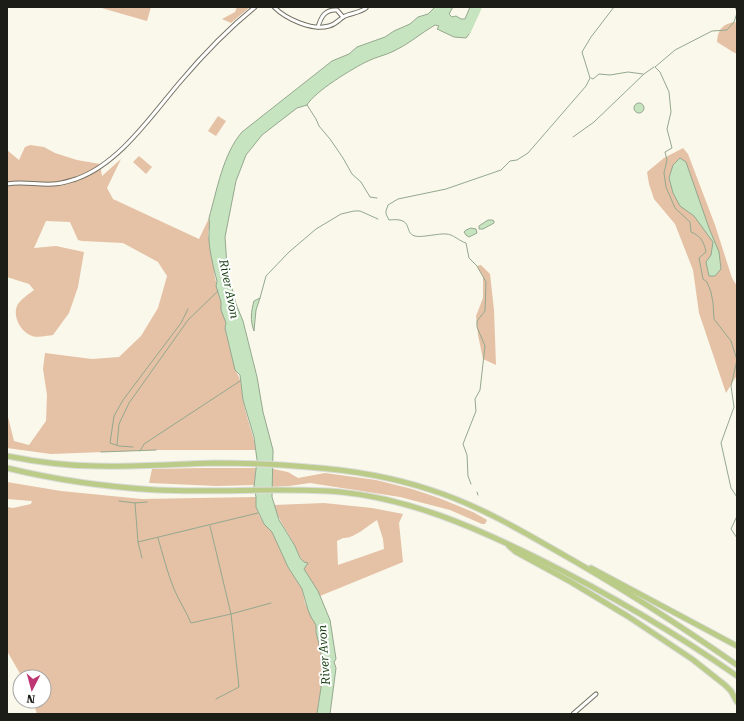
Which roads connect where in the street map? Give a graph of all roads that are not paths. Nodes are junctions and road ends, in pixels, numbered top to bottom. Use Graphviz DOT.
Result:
graph roads {
  1 [pos="255,7"];
  2 [pos="274,7"];
  3 [pos="366,8"];
  4 [pos="343,17"];
  5 [pos="318,27"];
  6 [pos="7,184"];
  7 [pos="7,453"];
  8 [pos="7,456"];
  9 [pos="26,460"];
  10 [pos="7,468"];
  11 [pos="7,472"];
  12 [pos="29,474"];
  13 [pos="505,542"];
  14 [pos="576,561"];
  15 [pos="737,646"];
  16 [pos="737,665"];
  17 [pos="737,676"];
  18 [pos="596,694"];
  19 [pos="737,702"];
  20 [pos="573,714"];
  1 -- 6 [label="street"];
  2 -- 5 [label="street"];
  3 -- 4 [label="street"];
  4 -- 5 [label="street"];
  4 -- 5 [label="street"];
  7 -- 9 [label="highway"];
  8 -- 9 [label="highway"];
  9 -- 14 [label="highway"];
  10 -- 12 [label="highway"];
  11 -- 12 [label="highway"];
  12 -- 13 [label="highway"];
  13 -- 17 [label="highway"];
  13 -- 19 [label="highway"];
  14 -- 15 [label="highway"];
  14 -- 16 [label="highway"];
  18 -- 20 [label="street"];
}
